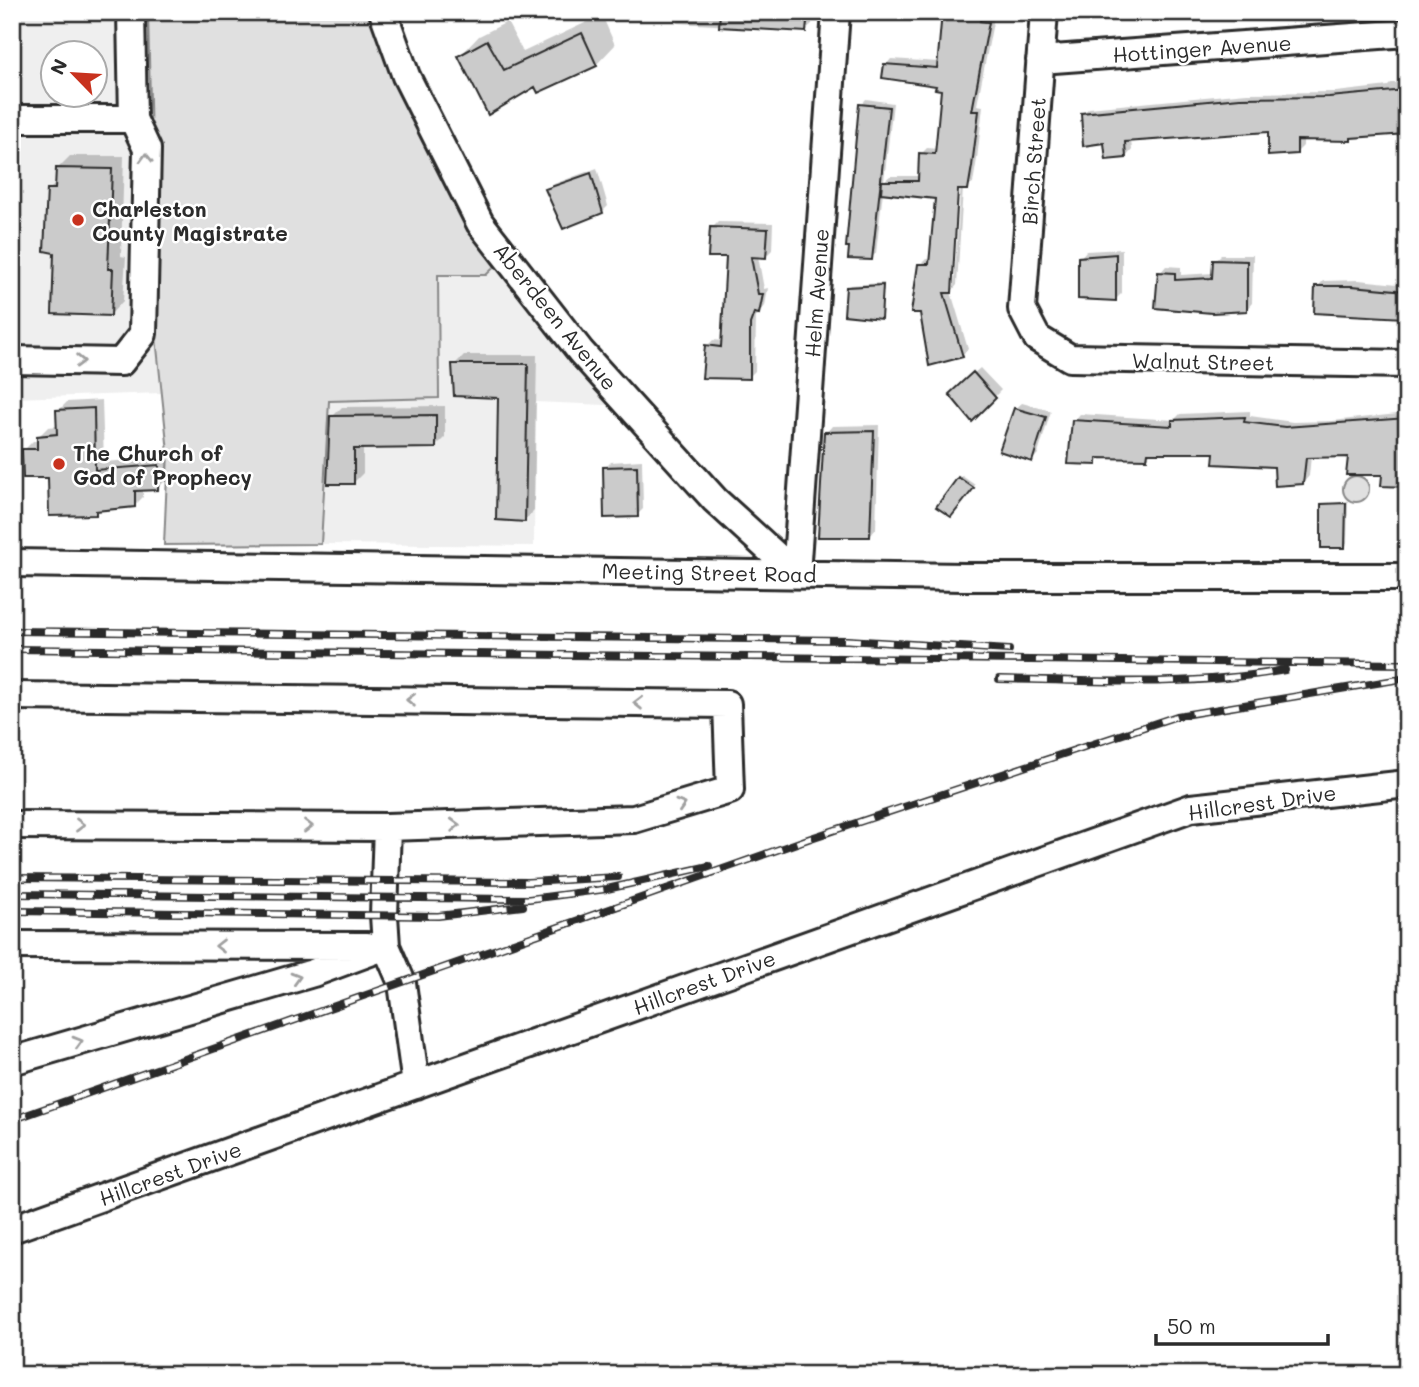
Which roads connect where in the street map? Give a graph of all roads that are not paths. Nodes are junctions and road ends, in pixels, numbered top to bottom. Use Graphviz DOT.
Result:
graph roads {
  1 [pos="131,12"];
  2 [pos="383,12"];
  3 [pos="836,12"];
  4 [pos="1044,12"];
  5 [pos="1407,33"];
  6 [pos="1040,60"];
  7 [pos="12,119"];
  8 [pos="134,119"];
  9 [pos="1022,309"];
  10 [pos="12,360"];
  11 [pos="1407,364"];
  12 [pos="12,563"];
  13 [pos="796,574"];
  14 [pos="1407,577"];
  15 [pos="12,696"];
  16 [pos="1407,784"];
  17 [pos="12,825"];
  18 [pos="387,827"];
  19 [pos="12,945"];
  20 [pos="386,946"];
  21 [pos="12,1061"];
  22 [pos="416,1085"];
  23 [pos="12,1229"];
  1 -- 8 [label="street"];
  2 -- 13 [label="street, Aberdeen Avenue"];
  3 -- 13 [label="street, Helm Avenue"];
  4 -- 6 [label="street, Birch Street"];
  5 -- 6 [label="street, Hottinger Avenue"];
  6 -- 9 [label="street, Birch Street"];
  7 -- 8 [label="street"];
  10 -- 8 [label="street, one-way"];
  9 -- 11 [label="street, Walnut Street"];
  12 -- 13 [label="street, Meeting Street Road"];
  13 -- 14 [label="street, Meeting Street Road"];
  18 -- 15 [label="street, one-way"];
  16 -- 22 [label="street, Hillcrest Drive"];
  17 -- 18 [label="street, one-way"];
  18 -- 20 [label="street"];
  20 -- 19 [label="street, one-way"];
  21 -- 20 [label="street, one-way"];
  20 -- 22 [label="street"];
  22 -- 23 [label="street, Hillcrest Drive"];
}
